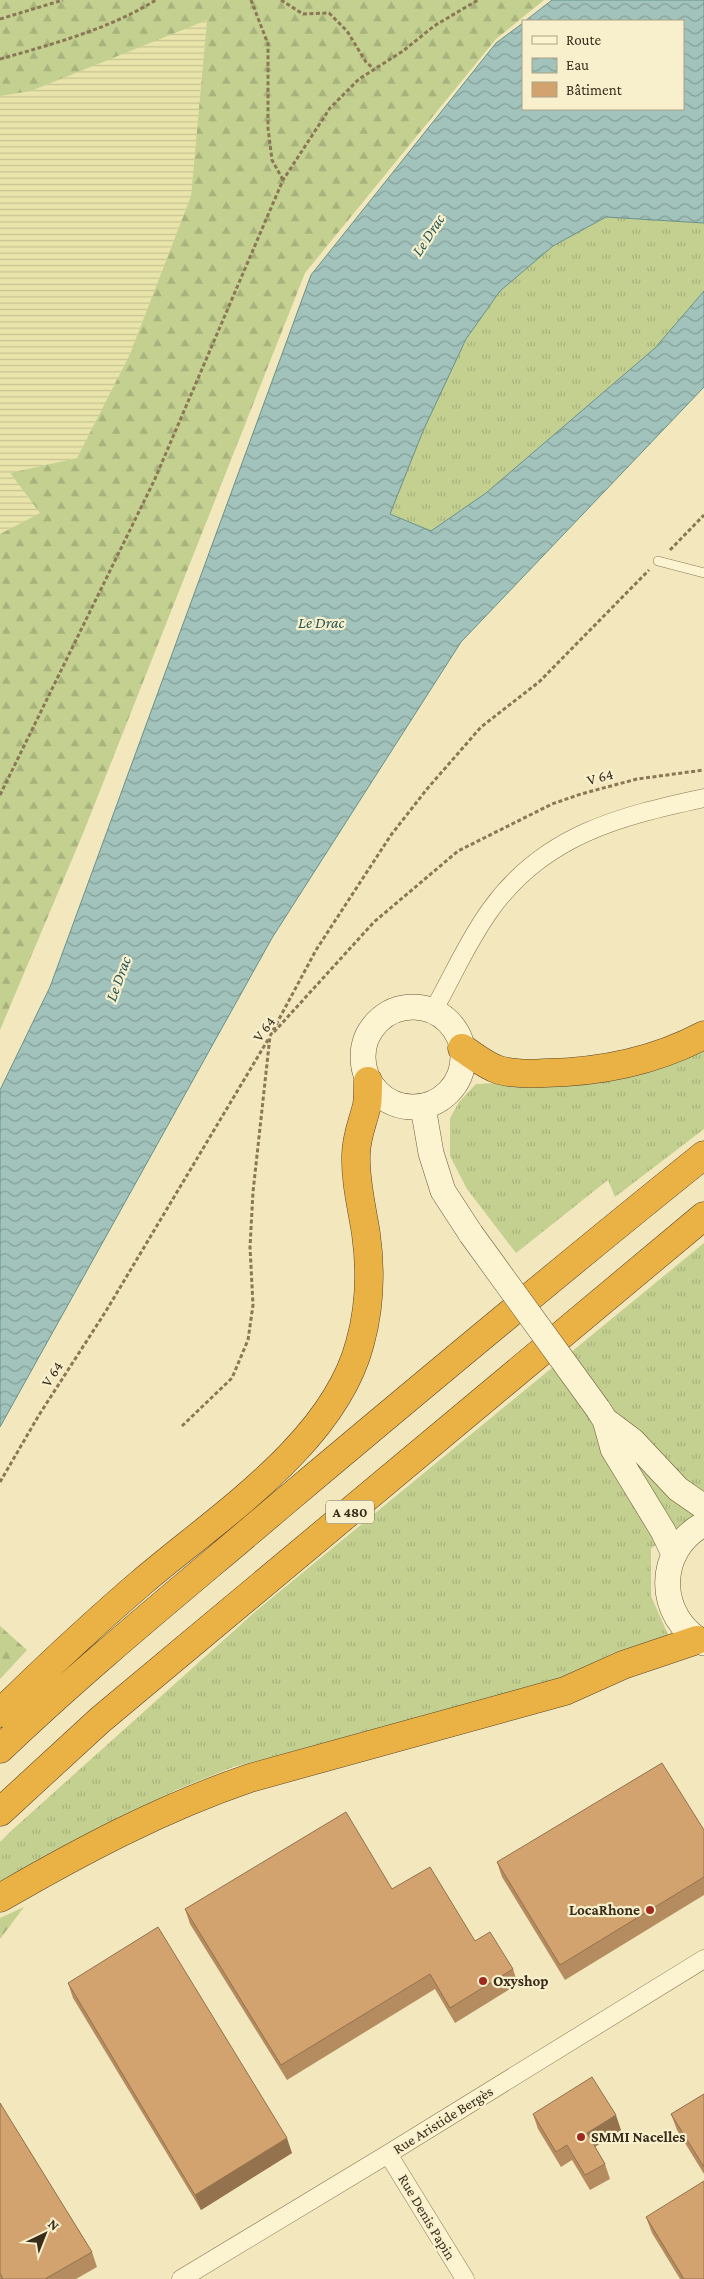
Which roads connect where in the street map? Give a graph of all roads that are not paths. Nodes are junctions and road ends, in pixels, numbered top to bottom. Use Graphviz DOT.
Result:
graph roads {
  1 [pos="658,561"];
  2 [pos="704,573"];
  3 [pos="704,798"];
  4 [pos="433,1012"];
  5 [pos="704,1035"];
  6 [pos="462,1048"];
  7 [pos="368,1082"];
  8 [pos="423,1107"];
  9 [pos="704,1155"];
  10 [pos="704,1216"];
  11 [pos="601,1415"];
  12 [pos="704,1507"];
  13 [pos="704,1524"];
  14 [pos="674,1554"];
  15 [pos="701,1642"];
  16 [pos="0,1713"];
  17 [pos="0,1749"];
  18 [pos="0,1812"];
  19 [pos="0,1898"];
  20 [pos="704,1959"];
  21 [pos="388,2154"];
  22 [pos="181,2279"];
  23 [pos="465,2279"];
  1 -- 2 [label="lane"];
  3 -- 4 [label="street"];
  4 -- 6 [label="main road"];
  4 -- 7 [label="main road"];
  5 -- 6 [label="highway"];
  6 -- 8 [label="main road"];
  7 -- 8 [label="main road"];
  7 -- 16 [label="highway"];
  8 -- 11 [label="main road, bridge"];
  9 -- 17 [label="highway"];
  10 -- 18 [label="highway, A 480"];
  11 -- 12 [label="main road"];
  11 -- 14 [label="main road"];
  13 -- 14 [label="main road"];
  14 -- 15 [label="main road"];
  15 -- 19 [label="highway"];
  20 -- 21 [label="street, Rue Aristide Bergès"];
  21 -- 22 [label="street, Rue Aristide Bergès"];
  21 -- 23 [label="street, Rue Denis Papin"];
}
